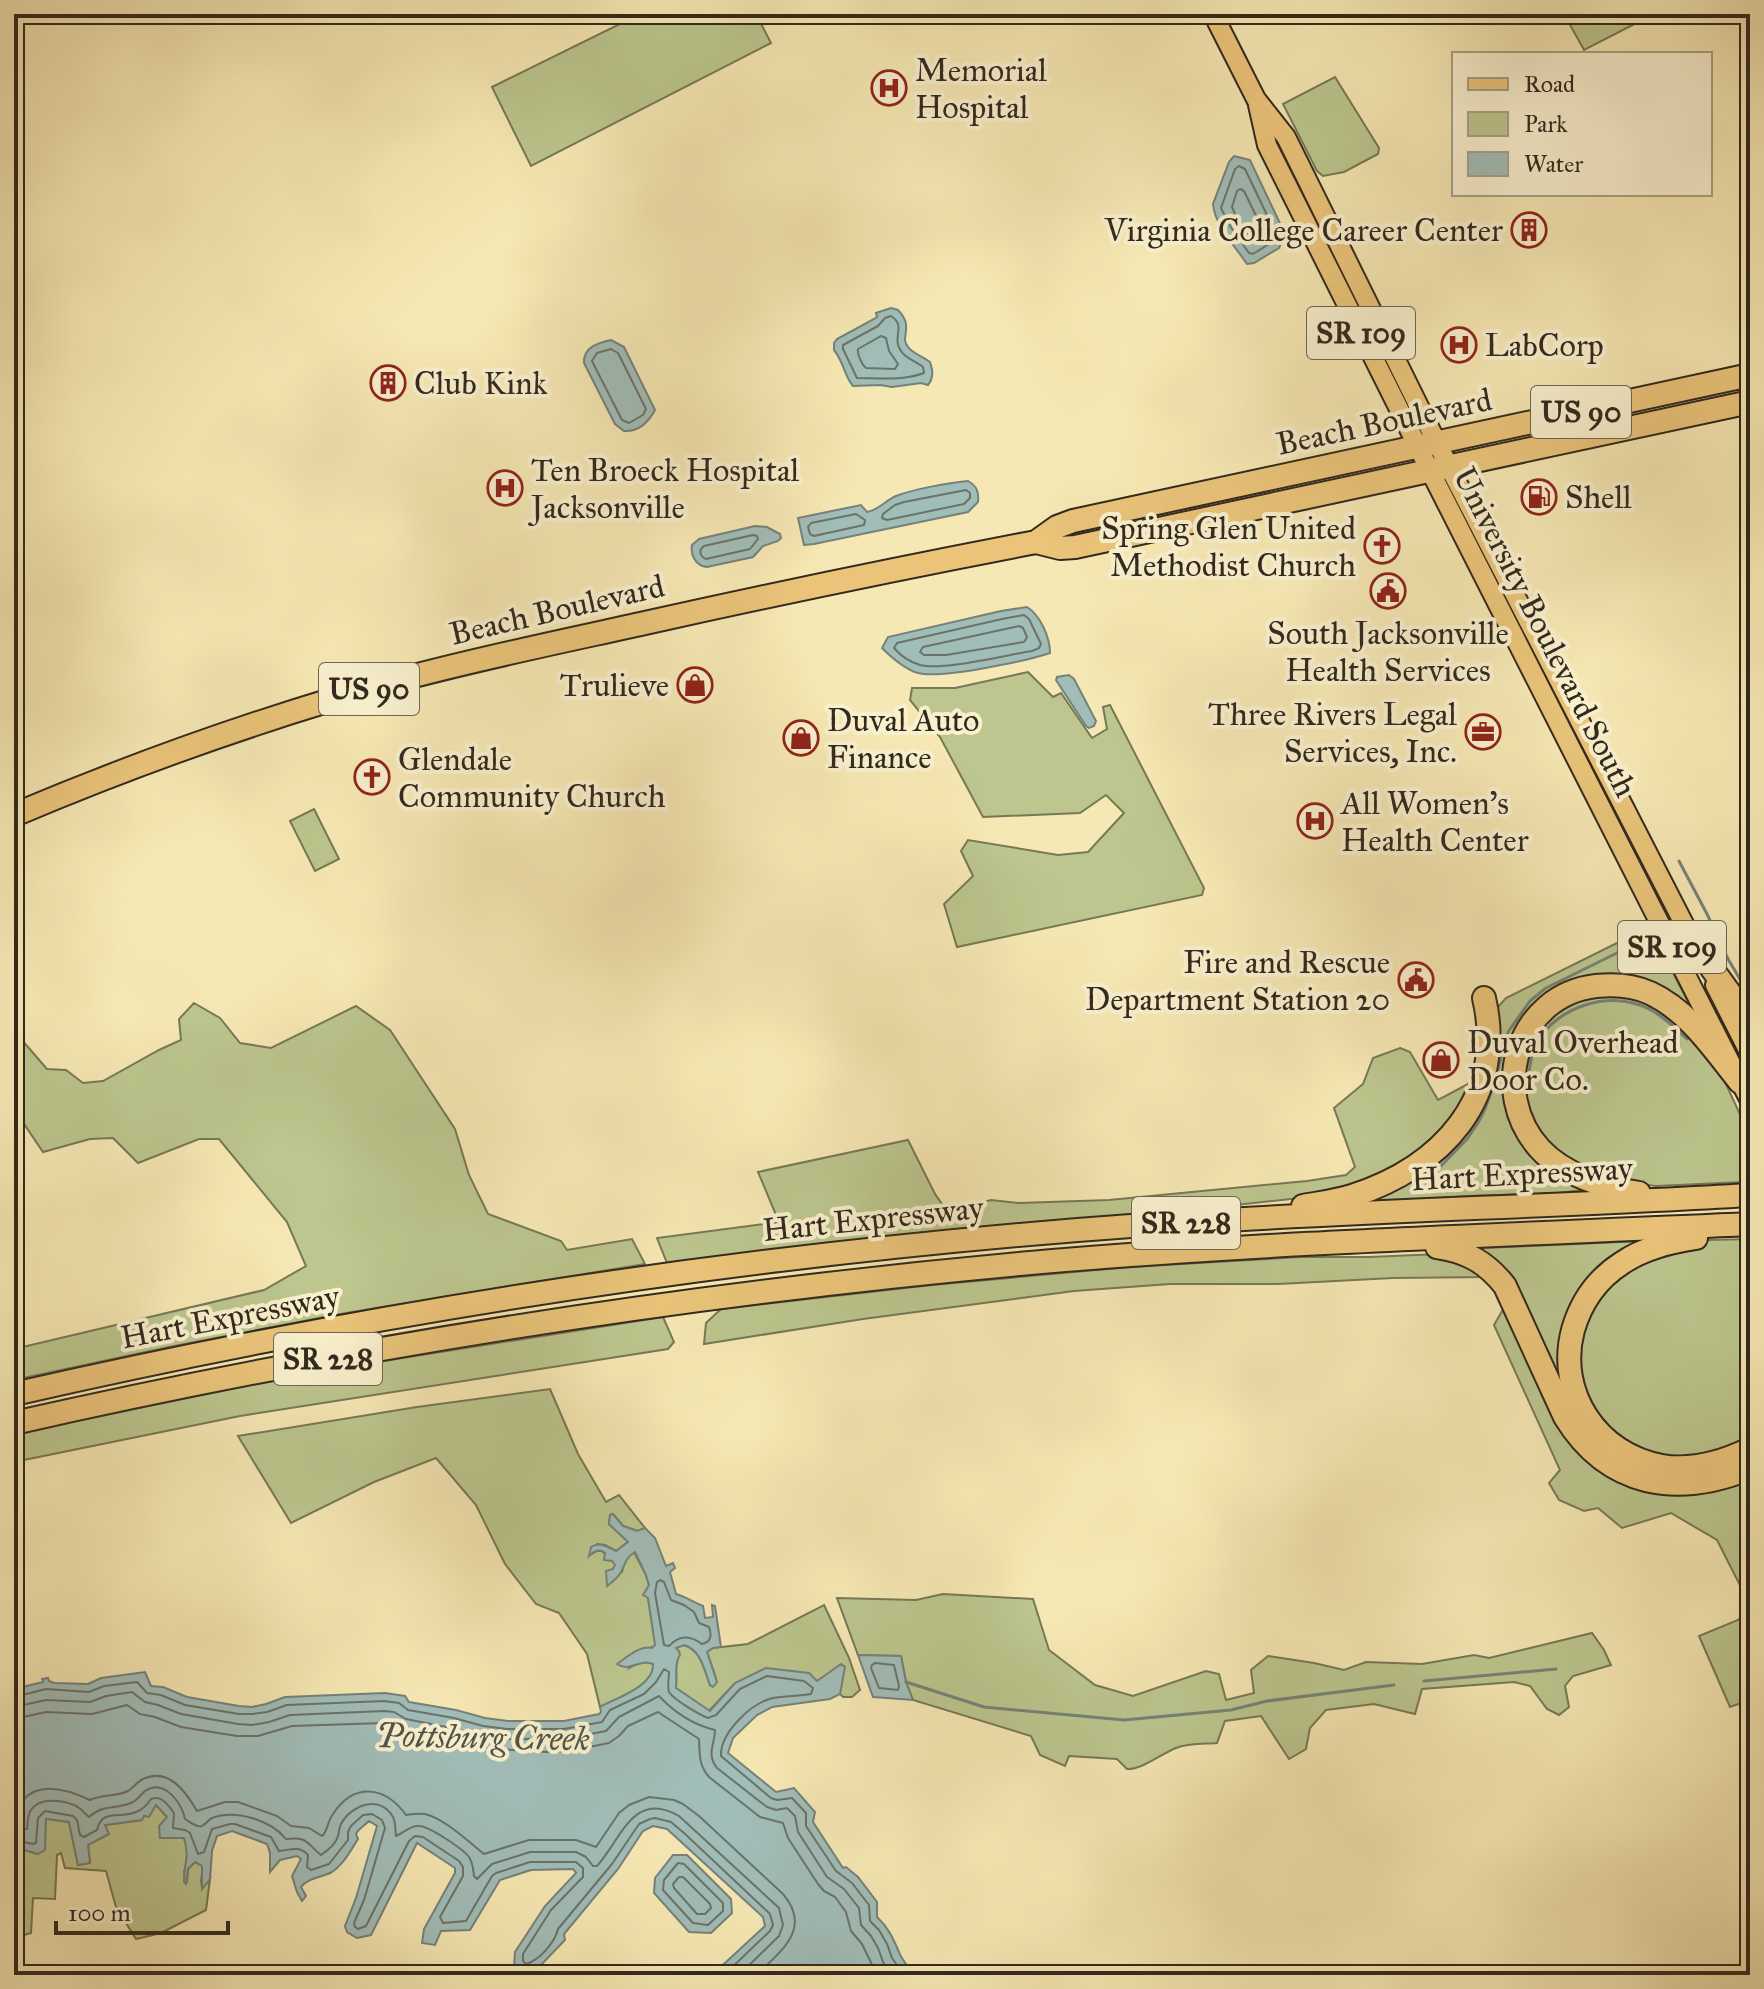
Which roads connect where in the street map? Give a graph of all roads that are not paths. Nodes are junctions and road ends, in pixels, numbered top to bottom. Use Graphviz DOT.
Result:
graph roads {
  1 [pos="1213,14"];
  2 [pos="1750,375"];
  3 [pos="1750,402"];
  4 [pos="1428,445"];
  5 [pos="1439,468"];
  6 [pos="1036,542"];
  7 [pos="14,815"];
  8 [pos="1694,944"];
  9 [pos="1484,998"];
  10 [pos="1750,1021"];
  11 [pos="1750,1054"];
  12 [pos="1745,1092"];
  13 [pos="1750,1195"];
  14 [pos="1680,1199"];
  15 [pos="1205,1222"];
  16 [pos="1750,1226"];
  17 [pos="1364,1242"];
  18 [pos="14,1394"];
  19 [pos="14,1423"];
  20 [pos="1750,1449"];
  21 [pos="1750,1468"];
  1 -- 4 [label="main road, University Boulevard South / SR 109"];
  2 -- 4 [label="highway, Beach Boulevard / US 90"];
  3 -- 5 [label="highway, Beach Boulevard / US 90"];
  4 -- 5 [label="main road, University Boulevard South / SR 109"];
  4 -- 6 [label="highway, Beach Boulevard / US 90"];
  5 -- 6 [label="highway, Beach Boulevard / US 90"];
  5 -- 8 [label="main road, University Boulevard South / SR 109"];
  5 -- 12 [label="main road, University Boulevard South / SR 109"];
  6 -- 7 [label="highway, Beach Boulevard / US 90"];
  8 -- 10 [label="highway"];
  8 -- 11 [label="main road, University Boulevard South / SR 109"];
  9 -- 15 [label="highway"];
  12 -- 14 [label="highway"];
  13 -- 14 [label="highway, Hart Expressway / SR 228"];
  14 -- 15 [label="highway, Hart Expressway / SR 228"];
  15 -- 18 [label="highway, Hart Expressway / SR 228"];
  16 -- 17 [label="highway, Hart Expressway / SR 228"];
  16 -- 20 [label="highway"];
  17 -- 19 [label="highway, Hart Expressway / SR 228"];
  17 -- 21 [label="highway"];
}
